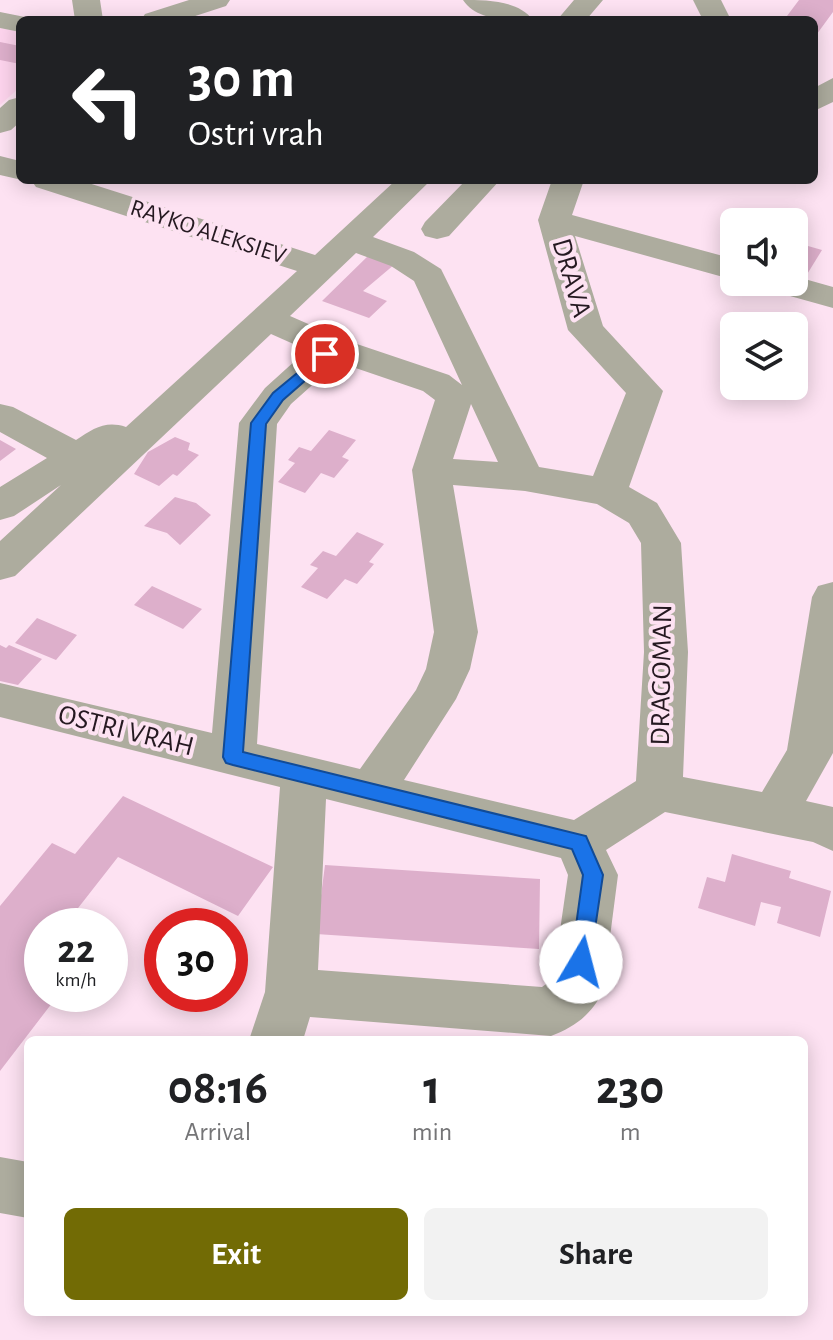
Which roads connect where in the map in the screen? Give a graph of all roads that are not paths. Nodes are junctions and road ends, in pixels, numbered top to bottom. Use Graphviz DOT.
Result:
graph roads {
  1 [pos="216,0"];
  2 [pos="477,0"];
  3 [pos="589,0"];
  4 [pos="167,16"];
  5 [pos="511,16"];
  6 [pos="575,16"];
  7 [pos="16,110"];
  8 [pos="0,124"];
  9 [pos="60,184"];
  10 [pos="411,184"];
  11 [pos="480,184"];
  12 [pos="567,184"];
  13 [pos="554,220"];
  14 [pos="437,229"];
  15 [pos="352,241"];
  16 [pos="720,266"];
  17 [pos="322,268"];
  18 [pos="808,291"];
  19 [pos="833,298"];
  20 [pos="266,318"];
  21 [pos="325,354"];
  22 [pos="192,385"];
  23 [pos="0,416"];
  24 [pos="76,457"];
  25 [pos="431,470"];
  26 [pos="525,478"];
  27 [pos="607,492"];
  28 [pos="0,506"];
  29 [pos="0,565"];
  30 [pos="833,597"];
  31 [pos="0,700"];
  32 [pos="233,757"];
  33 [pos="304,775"];
  34 [pos="371,791"];
  35 [pos="659,791"];
  36 [pos="774,814"];
  37 [pos="833,831"];
  38 [pos="579,842"];
  39 [pos="291,992"];
  40 [pos="277,1036"];
  41 [pos="0,1185"];
  42 [pos="24,1189"];
  1 -- 4 [label="street"];
  2 -- 5 [label="street"];
  3 -- 6 [label="street"];
  7 -- 8 [label="street"];
  9 -- 17 [label="street, RAYKO ALEKSIEV"];
  10 -- 15 [label="street"];
  11 -- 14 [label="street"];
  12 -- 13 [label="street, DRAVA"];
  13 -- 16 [label="street"];
  13 -- 27 [label="street, DRAVA"];
  15 -- 17 [label="street"];
  15 -- 26 [label="street"];
  17 -- 20 [label="street"];
  18 -- 19 [label="street"];
  20 -- 22 [label="street"];
  20 -- 25 [label="street"];
  21 -- 32 [label="street"];
  22 -- 24 [label="street"];
  22 -- 29 [label="street"];
  23 -- 24 [label="street"];
  24 -- 28 [label="street"];
  25 -- 26 [label="street"];
  25 -- 34 [label="street"];
  26 -- 27 [label="street"];
  27 -- 35 [label="street, DRAGOMAN"];
  30 -- 36 [label="street"];
  31 -- 32 [label="street, OSTRI VRAH"];
  32 -- 33 [label="street, OSTRI VRAH"];
  33 -- 34 [label="street, OSTRI VRAH"];
  33 -- 39 [label="street"];
  34 -- 38 [label="street, OSTRI VRAH"];
  35 -- 36 [label="street"];
  35 -- 38 [label="street"];
  36 -- 37 [label="street"];
  38 -- 39 [label="street"];
  39 -- 40 [label="street"];
  41 -- 42 [label="street"];
}
